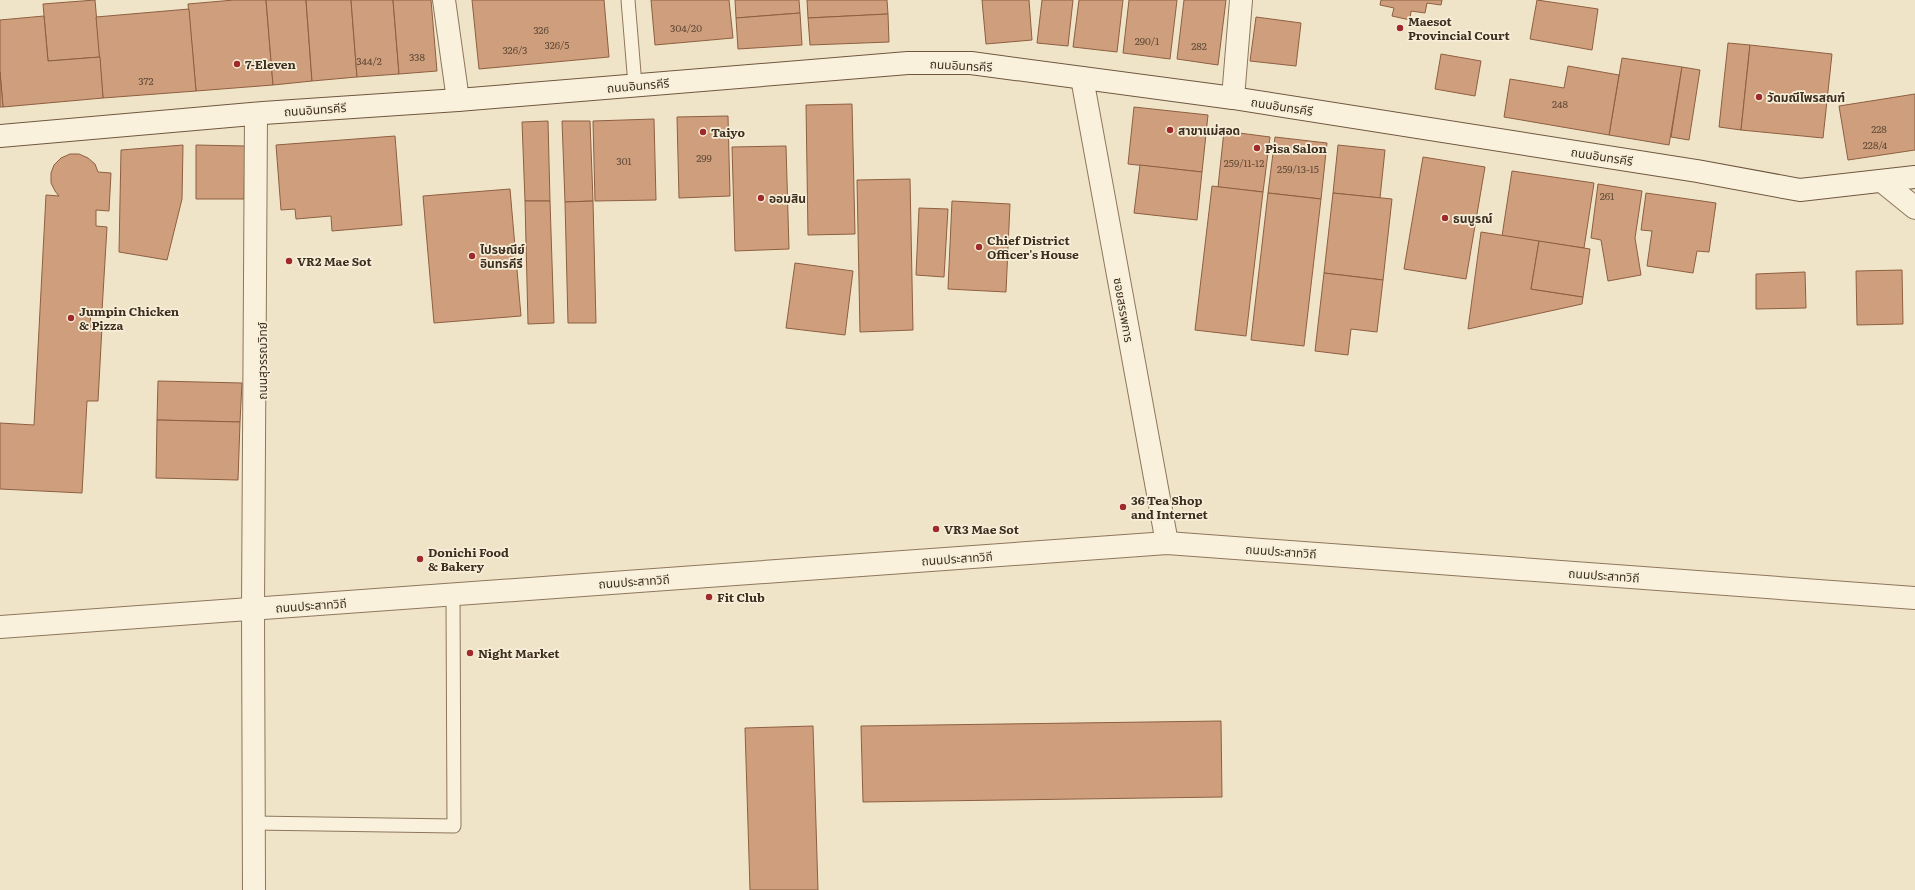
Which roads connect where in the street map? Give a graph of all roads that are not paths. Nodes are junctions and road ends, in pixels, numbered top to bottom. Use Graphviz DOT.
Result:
graph roads {
  1 [pos="444,0"];
  2 [pos="628,0"];
  3 [pos="1241,0"];
  4 [pos="1082,78"];
  5 [pos="636,85"];
  6 [pos="1233,98"];
  7 [pos="458,100"];
  8 [pos="260,113"];
  9 [pos="0,136"];
  10 [pos="1915,177"];
  11 [pos="1883,182"];
  12 [pos="1915,208"];
  13 [pos="1167,543"];
  14 [pos="453,594"];
  15 [pos="1915,598"];
  16 [pos="257,608"];
  17 [pos="0,627"];
  18 [pos="254,823"];
  19 [pos="254,890"];
  1 -- 7 [label="street"];
  2 -- 5 [label="lane"];
  3 -- 6 [label="street"];
  4 -- 5 [label="street, ถนนอินทรคีรี"];
  4 -- 6 [label="street, ถนนอินทรคีรี"];
  4 -- 13 [label="street, ซอยสรรพการ"];
  5 -- 7 [label="street, ถนนอินทรคีรี"];
  6 -- 11 [label="street, ถนนอินทรคีรี"];
  7 -- 8 [label="street, ถนนอินทรคีรี"];
  8 -- 9 [label="street, ถนนอินทรคีรี"];
  8 -- 16 [label="street, ถนนสุวรรณวิทย์"];
  10 -- 11 [label="street, ถนนอินทรคีรี"];
  11 -- 12 [label="street"];
  13 -- 14 [label="street, ถนนประสาทวิถี"];
  13 -- 15 [label="street, ถนนประสาทวิถี"];
  14 -- 16 [label="street, ถนนประสาทวิถี"];
  14 -- 18 [label="lane"];
  16 -- 17 [label="street, ถนนประสาทวิถี"];
  16 -- 18 [label="street, ถนนสุวรรณวิทย์"];
  18 -- 19 [label="street, ถนนสุวรรณวิทย์"];
}
